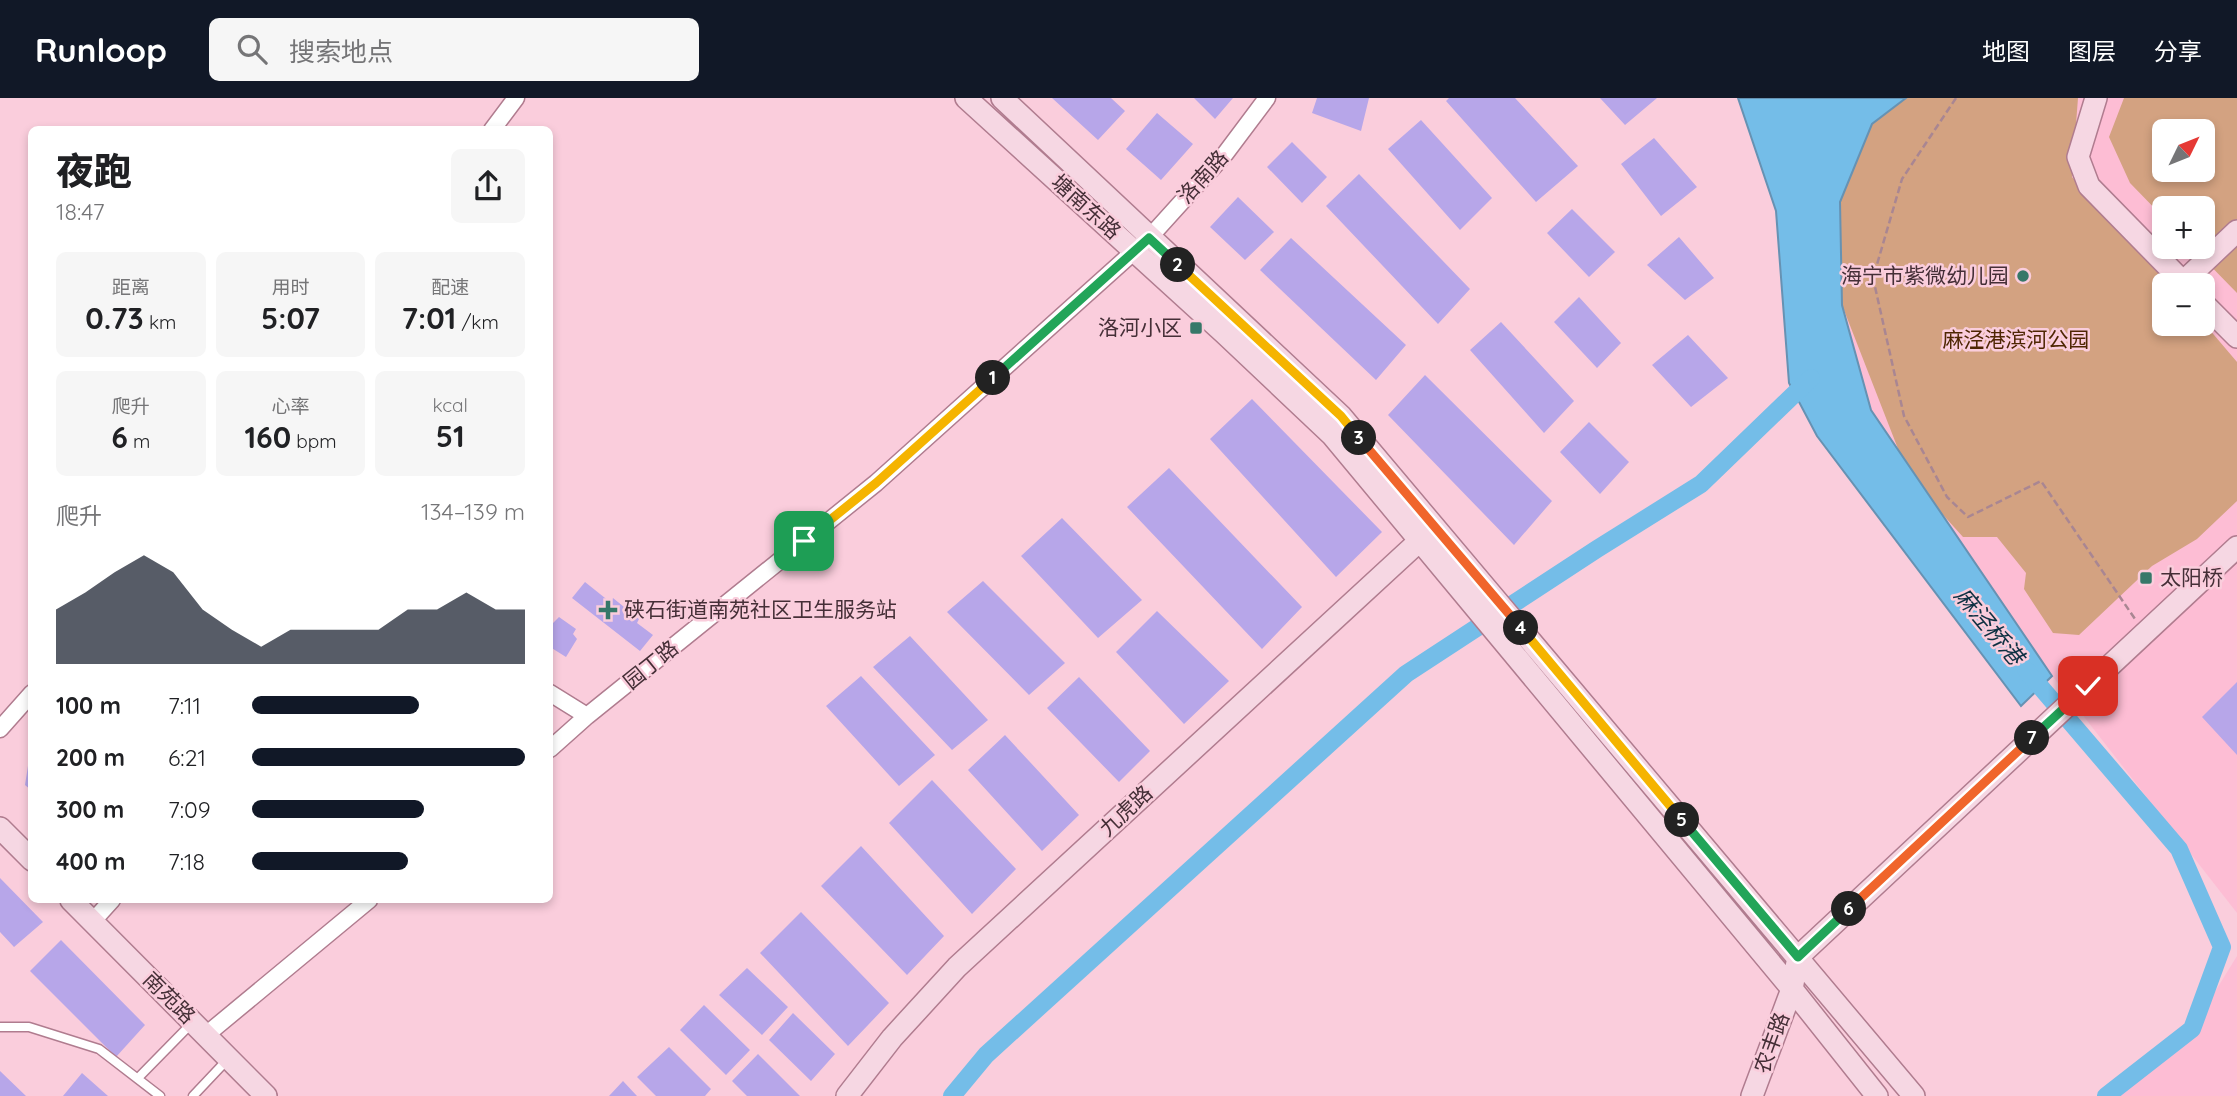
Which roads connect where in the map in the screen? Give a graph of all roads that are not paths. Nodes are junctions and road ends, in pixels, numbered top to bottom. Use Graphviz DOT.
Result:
graph roads {
  1 [pos="516,98"];
  2 [pos="966,98"];
  3 [pos="1002,98"];
  4 [pos="1267,98"];
  5 [pos="2096,98"];
  6 [pos="495,126"];
  7 [pos="2237,231"];
  8 [pos="1141,244"];
  9 [pos="2174,273"];
  10 [pos="2196,273"];
  11 [pos="2215,315"];
  12 [pos="2237,337"];
  13 [pos="1427,534"];
  14 [pos="2237,547"];
  15 [pos="553,695"];
  16 [pos="28,698"];
  17 [pos="587,716"];
  18 [pos="0,729"];
  19 [pos="553,746"];
  20 [pos="0,828"];
  21 [pos="28,856"];
  22 [pos="74,903"];
  23 [pos="109,903"];
  24 [pos="365,903"];
  25 [pos="93,922"];
  26 [pos="1798,957"];
  27 [pos="1792,989"];
  28 [pos="0,1027"];
  29 [pos="199,1029"];
  30 [pos="229,1059"];
  31 [pos="138,1078"];
  32 [pos="160,1096"];
  33 [pos="193,1096"];
  34 [pos="266,1096"];
  35 [pos="847,1096"];
  36 [pos="1752,1096"];
  37 [pos="1877,1096"];
  38 [pos="1914,1096"];
  1 -- 6 [label="street"];
  2 -- 8 [label="main road, 塘南东路"];
  3 -- 8 [label="main road, 塘南东路"];
  4 -- 8 [label="street, 洛南路"];
  5 -- 9 [label="main road"];
  7 -- 10 [label="main road"];
  8 -- 13 [label="main road, 塘南东路"];
  8 -- 17 [label="street, 园丁路"];
  11 -- 12 [label="main road"];
  13 -- 26 [label="main road, 塘南东路"];
  13 -- 27 [label="main road, 塘南东路"];
  13 -- 35 [label="main road, 九虎路"];
  14 -- 26 [label="main road"];
  15 -- 17 [label="street"];
  16 -- 18 [label="street"];
  17 -- 19 [label="street, 园丁路"];
  20 -- 21 [label="main road"];
  22 -- 25 [label="main road, 南苑路"];
  23 -- 25 [label="street"];
  24 -- 29 [label="street"];
  25 -- 29 [label="main road, 南苑路"];
  26 -- 27 [label="main road, 农丰路"];
  26 -- 38 [label="main road, 塘南东路"];
  27 -- 36 [label="main road, 农丰路"];
  27 -- 37 [label="main road, 塘南东路"];
  28 -- 31 [label="lane"];
  29 -- 30 [label="main road, 南苑路"];
  29 -- 31 [label="lane"];
  30 -- 33 [label="lane"];
  30 -- 34 [label="main road, 南苑路"];
  31 -- 32 [label="lane"];
}
